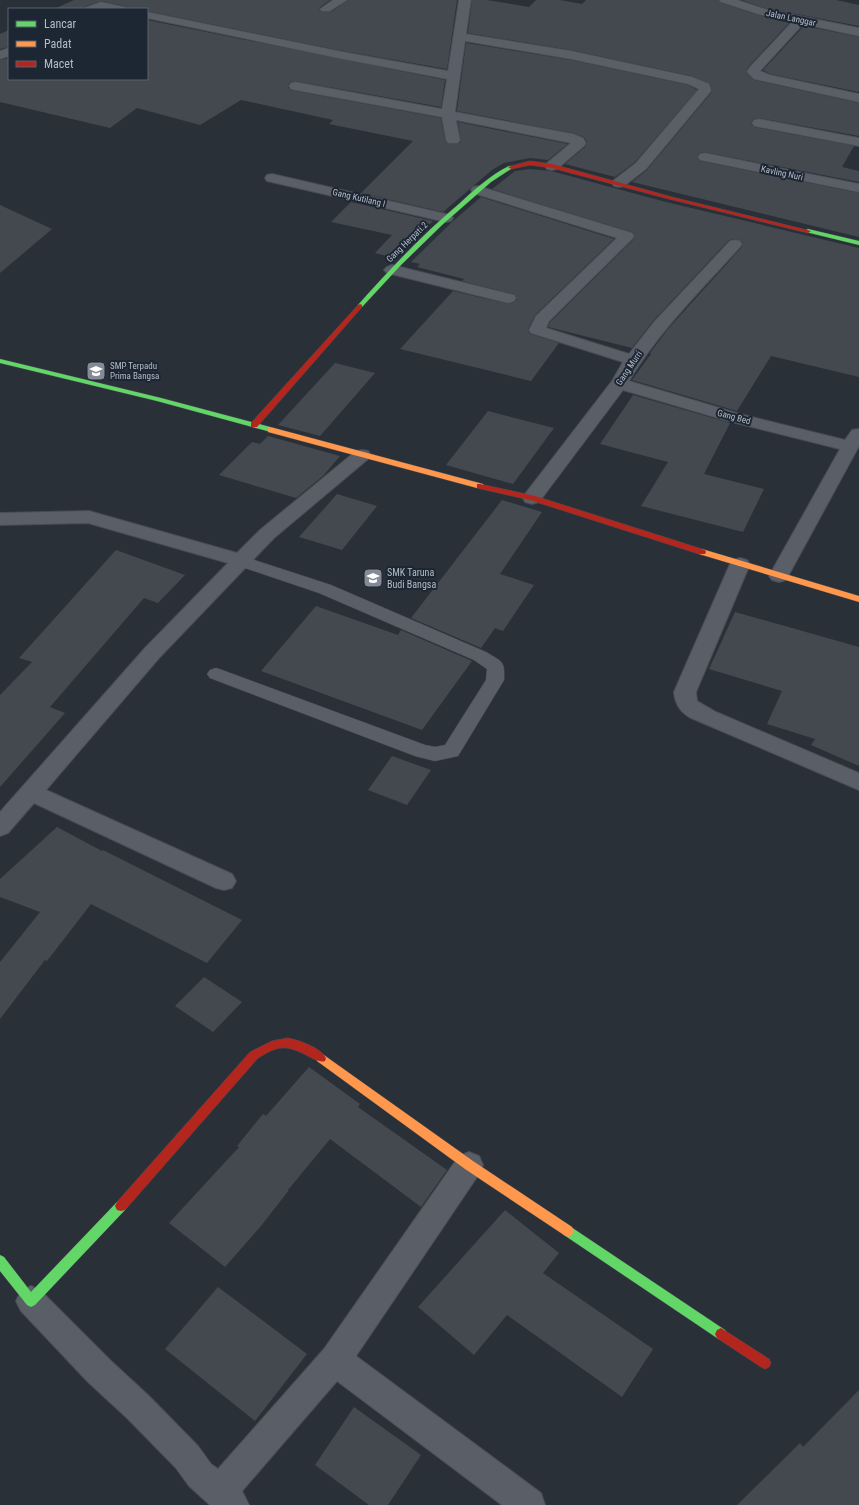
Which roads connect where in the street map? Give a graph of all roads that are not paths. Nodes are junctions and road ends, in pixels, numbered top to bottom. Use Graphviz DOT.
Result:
graph roads {
  1 [pos="341,0"];
  2 [pos="465,0"];
  3 [pos="725,0"];
  4 [pos="773,4"];
  5 [pos="93,8"];
  6 [pos="115,8"];
  7 [pos="326,9"];
  8 [pos="762,12"];
  9 [pos="148,15"];
  10 [pos="800,20"];
  11 [pos="859,20"];
  12 [pos="853,31"];
  13 [pos="459,36"];
  14 [pos="454,76"];
  15 [pos="295,86"];
  16 [pos="859,98"];
  17 [pos="448,114"];
  18 [pos="758,123"];
  19 [pos="453,140"];
  20 [pos="859,142"];
  21 [pos="705,157"];
  22 [pos="552,166"];
  23 [pos="272,178"];
  24 [pos="619,183"];
  25 [pos="859,188"];
  26 [pos="478,190"];
  27 [pos="446,218"];
  28 [pos="859,243"];
  29 [pos="735,244"];
  30 [pos="392,270"];
  31 [pos="508,298"];
  32 [pos="0,360"];
  33 [pos="633,360"];
  34 [pos="619,383"];
  35 [pos="254,425"];
  36 [pos="856,439"];
  37 [pos="362,455"];
  38 [pos="532,498"];
  39 [pos="2,520"];
  40 [pos="242,561"];
  41 [pos="740,564"];
  42 [pos="779,576"];
  43 [pos="859,599"];
  44 [pos="216,674"];
  45 [pos="859,782"];
  46 [pos="30,792"];
  47 [pos="0,828"];
  48 [pos="224,882"];
  49 [pos="470,1165"];
  50 [pos="0,1261"];
  51 [pos="31,1301"];
  52 [pos="335,1360"];
  53 [pos="765,1362"];
  54 [pos="227,1498"];
  55 [pos="529,1505"];
  1 -- 7 [label="street"];
  2 -- 13 [label="street"];
  3 -- 8 [label="street, Jalan Langgar"];
  4 -- 8 [label="street"];
  5 -- 6 [label="street"];
  8 -- 10 [label="street, Jalan Langgar"];
  9 -- 14 [label="street"];
  10 -- 12 [label="street, Jalan Langgar"];
  10 -- 16 [label="street"];
  11 -- 12 [label="street"];
  13 -- 14 [label="street"];
  13 -- 24 [label="street"];
  14 -- 17 [label="street"];
  15 -- 17 [label="street"];
  17 -- 19 [label="street"];
  17 -- 22 [label="street"];
  18 -- 20 [label="street"];
  21 -- 25 [label="street, Kavling Nuri"];
  22 -- 24 [label="street, Gang Herpati.2"];
  22 -- 26 [label="street, Gang Herpati.2"];
  23 -- 27 [label="street, Gang Kutilang I"];
  24 -- 28 [label="street, Gang Herpati.2"];
  26 -- 27 [label="street, Gang Herpati.2"];
  26 -- 33 [label="street"];
  27 -- 30 [label="street, Gang Herpati.2"];
  29 -- 33 [label="street, Gang Murri"];
  30 -- 31 [label="street"];
  30 -- 35 [label="street, Gang Herpati.2"];
  32 -- 35 [label="street"];
  33 -- 34 [label="street, Gang Murri"];
  34 -- 36 [label="street, Gang Bed"];
  34 -- 38 [label="street, Gang Murri"];
  35 -- 37 [label="street"];
  36 -- 42 [label="street"];
  37 -- 38 [label="street"];
  37 -- 40 [label="street"];
  38 -- 41 [label="street"];
  39 -- 40 [label="street"];
  40 -- 44 [label="lane"];
  40 -- 46 [label="street"];
  41 -- 42 [label="street"];
  41 -- 45 [label="street"];
  42 -- 43 [label="street"];
  46 -- 47 [label="street"];
  46 -- 48 [label="street"];
  49 -- 51 [label="street"];
  49 -- 52 [label="street"];
  49 -- 53 [label="street"];
  50 -- 51 [label="street"];
  51 -- 54 [label="street"];
  52 -- 54 [label="street"];
  52 -- 55 [label="street"];
}
